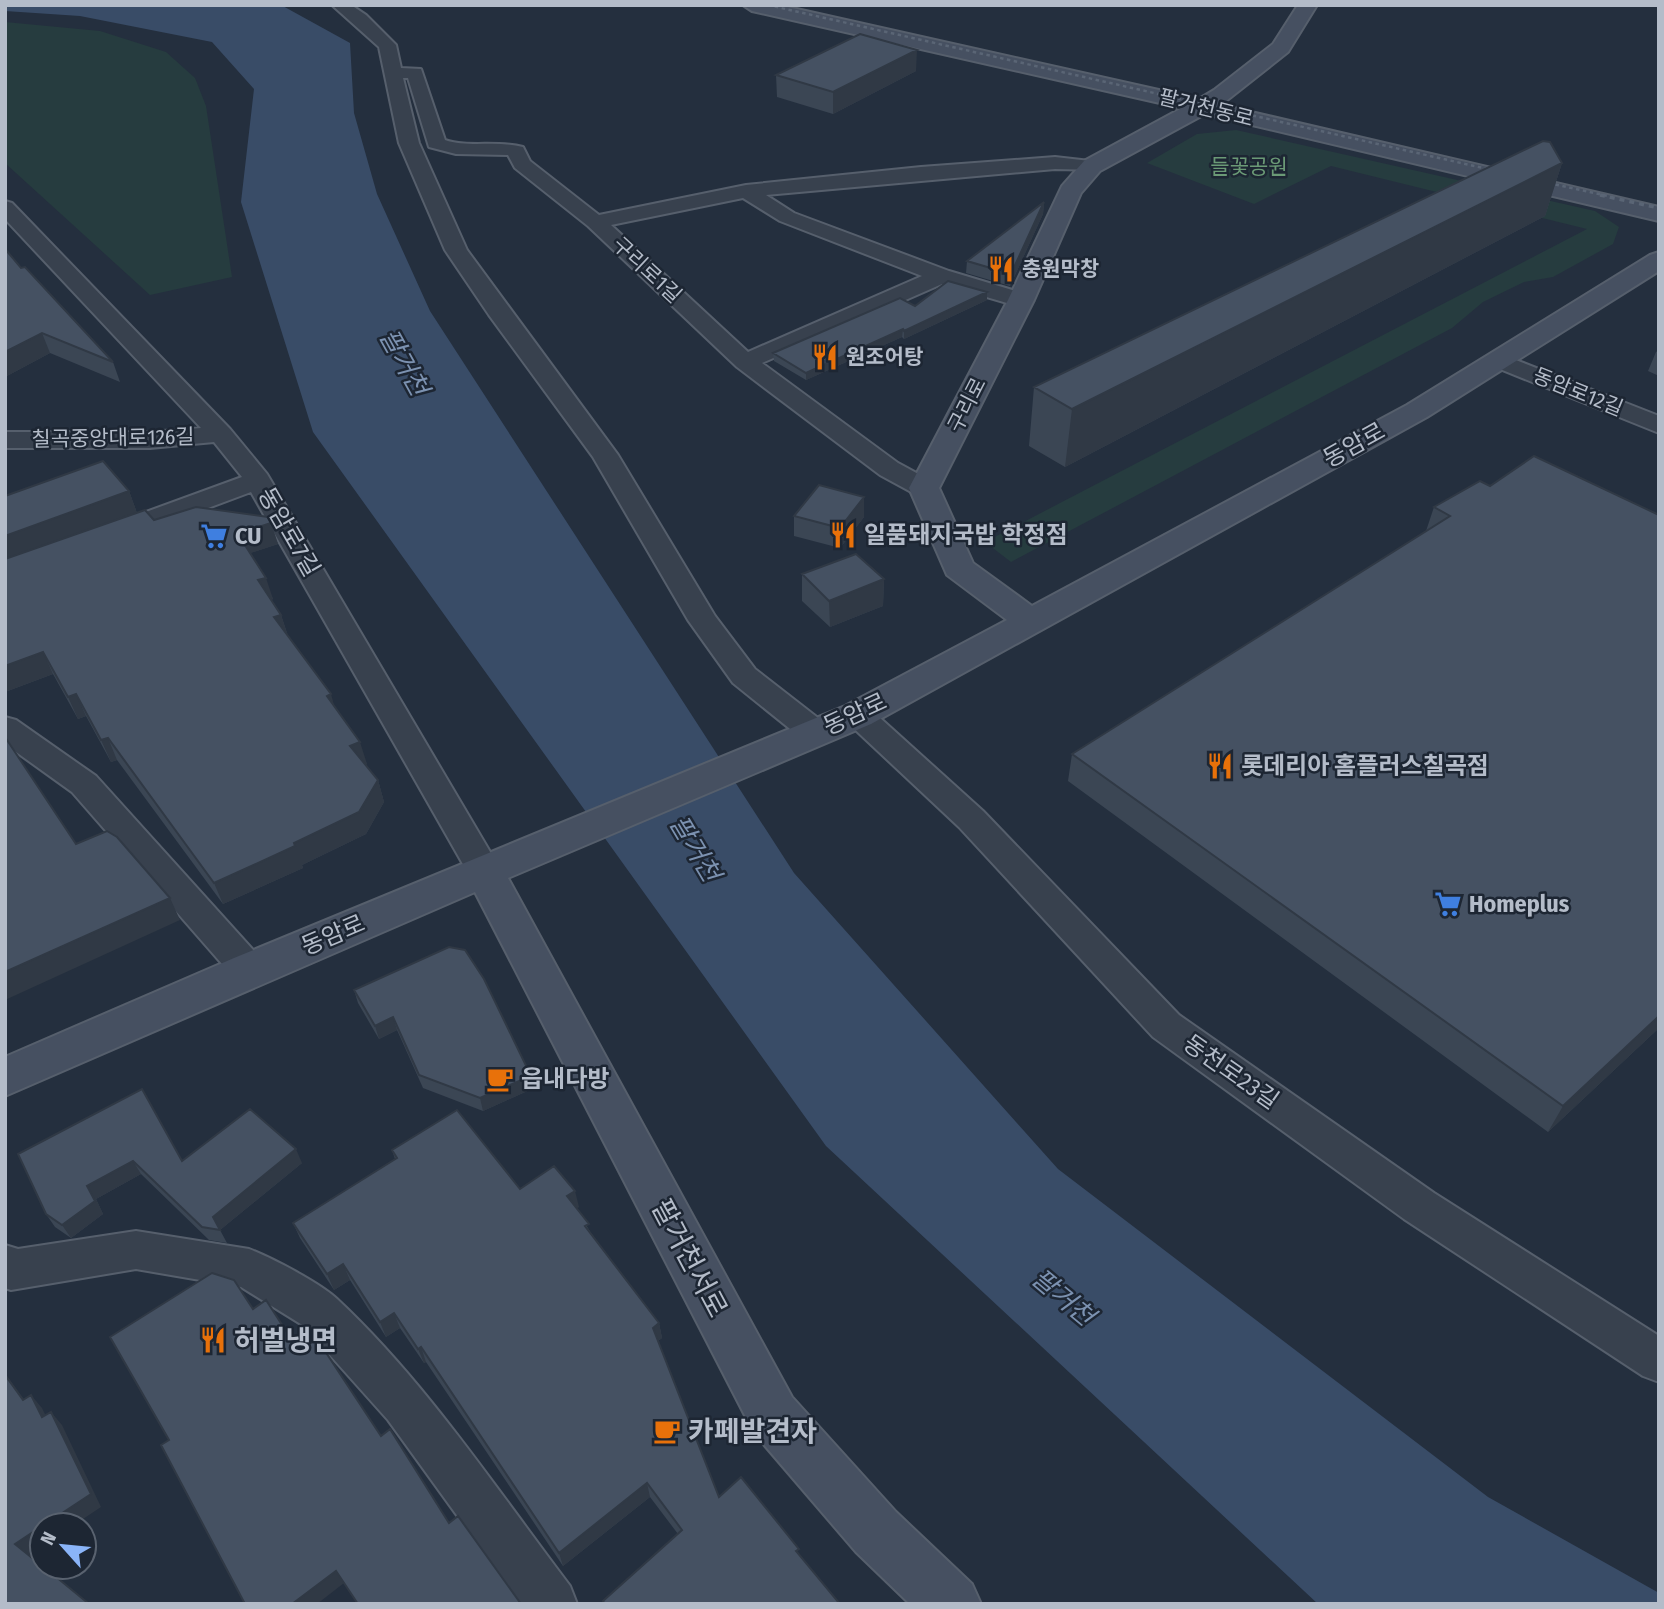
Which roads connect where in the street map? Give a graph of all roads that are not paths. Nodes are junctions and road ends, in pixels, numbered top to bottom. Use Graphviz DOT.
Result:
graph roads {
  1 [pos="340,5"];
  2 [pos="752,5"];
  3 [pos="811,5"];
  4 [pos="1308,5"];
  5 [pos="393,73"];
  6 [pos="1213,101"];
  7 [pos="1513,157"];
  8 [pos="1092,166"];
  9 [pos="746,191"];
  10 [pos="5,207"];
  11 [pos="1659,214"];
  12 [pos="595,222"];
  13 [pos="1659,260"];
  14 [pos="940,276"];
  15 [pos="1021,300"];
  16 [pos="1498,360"];
  17 [pos="746,362"];
  18 [pos="1659,425"];
  19 [pos="221,435"];
  20 [pos="5,440"];
  21 [pos="258,480"];
  22 [pos="924,488"];
  23 [pos="94,541"];
  24 [pos="1031,621"];
  25 [pos="858,715"];
  26 [pos="5,728"];
  27 [pos="816,733"];
  28 [pos="484,871"];
  29 [pos="249,970"];
  30 [pos="5,1077"];
  31 [pos="5,1264"];
  32 [pos="49,1264"];
  33 [pos="5,1296"];
  34 [pos="1659,1361"];
  35 [pos="552,1604"];
  36 [pos="952,1604"];
  1 -- 5 [label="street"];
  2 -- 6 [label="main road, 팔거천동로"];
  3 -- 6 [label="main road, 팔거천동로"];
  4 -- 6 [label="main road, 구리로"];
  5 -- 12 [label="street, 구리로1길"];
  5 -- 27 [label="street"];
  6 -- 7 [label="main road, 팔거천동로"];
  6 -- 8 [label="main road, 구리로"];
  6 -- 11 [label="main road, 팔거천동로"];
  8 -- 9 [label="street"];
  8 -- 15 [label="main road, 구리로"];
  9 -- 12 [label="street"];
  9 -- 14 [label="street"];
  10 -- 19 [label="street, 동암로7길"];
  12 -- 17 [label="street, 구리로1길"];
  13 -- 16 [label="main road, 동암로"];
  14 -- 15 [label="street"];
  14 -- 17 [label="street"];
  15 -- 22 [label="main road, 구리로"];
  16 -- 18 [label="street, 동암로12길"];
  16 -- 24 [label="main road, 동암로"];
  17 -- 22 [label="street, 구리로1길"];
  19 -- 20 [label="street, 칠곡중앙대로126길"];
  19 -- 21 [label="street, 동암로7길"];
  21 -- 23 [label="street"];
  21 -- 28 [label="street, 동암로7길"];
  22 -- 24 [label="main road"];
  24 -- 25 [label="main road, 동암로"];
  25 -- 27 [label="main road, 동암로"];
  25 -- 34 [label="street, 동천로23길"];
  26 -- 29 [label="street"];
  27 -- 28 [label="main road, 동암로"];
  28 -- 29 [label="main road, 동암로"];
  28 -- 36 [label="main road, 팔거천서로"];
  29 -- 30 [label="main road, 동암로"];
  31 -- 32 [label="street"];
  32 -- 33 [label="street"];
  32 -- 35 [label="street"];
}
